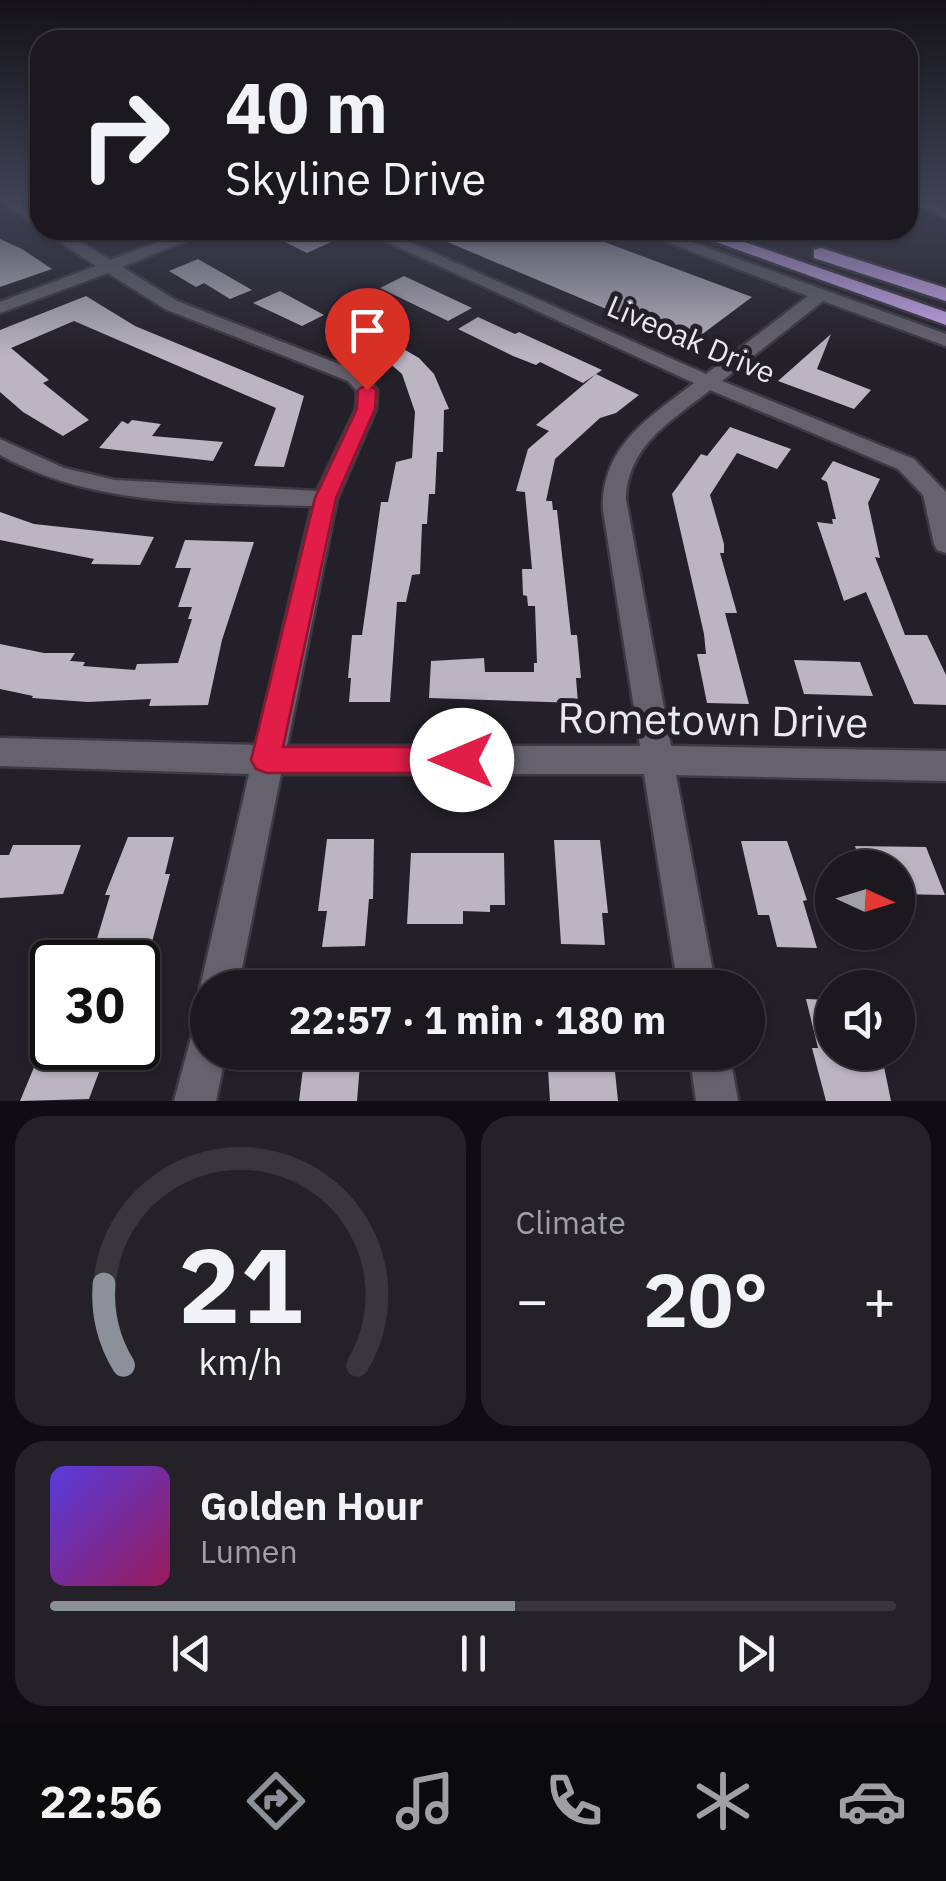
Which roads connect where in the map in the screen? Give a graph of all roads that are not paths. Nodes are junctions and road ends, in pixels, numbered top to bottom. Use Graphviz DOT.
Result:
graph roads {
  1 [pos="86,252"];
  2 [pos="145,252"];
  3 [pos="419,252"];
  4 [pos="707,252"];
  5 [pos="756,252"];
  6 [pos="816,252"];
  7 [pos="108,266"];
  8 [pos="822,293"];
  9 [pos="946,295"];
  10 [pos="0,308"];
  11 [pos="946,319"];
  12 [pos="946,340"];
  13 [pos="708,382"];
  14 [pos="0,446"];
  15 [pos="325,498"];
  16 [pos="946,544"];
  17 [pos="0,752"];
  18 [pos="266,760"];
  19 [pos="658,760"];
  20 [pos="946,766"];
  21 [pos="222,970"];
  22 [pos="695,970"];
  23 [pos="202,1070"];
  24 [pos="711,1070"];
  25 [pos="195,1101"];
  26 [pos="717,1101"];
  1 -- 7 [label="street"];
  2 -- 7 [label="street"];
  3 -- 13 [label="street, Liveoak Drive"];
  4 -- 8 [label="street"];
  5 -- 11 [label="highway"];
  6 -- 9 [label="highway"];
  7 -- 10 [label="street"];
  7 -- 15 [label="street"];
  8 -- 12 [label="street"];
  8 -- 13 [label="street"];
  13 -- 16 [label="street, Liveoak Drive"];
  13 -- 19 [label="street"];
  14 -- 15 [label="street"];
  15 -- 18 [label="street"];
  17 -- 18 [label="street, Rometown Drive"];
  18 -- 19 [label="street, Rometown Drive"];
  18 -- 21 [label="street"];
  19 -- 20 [label="street, Rometown Drive"];
  19 -- 22 [label="street"];
  23 -- 25 [label="street"];
  24 -- 26 [label="street"];
}
